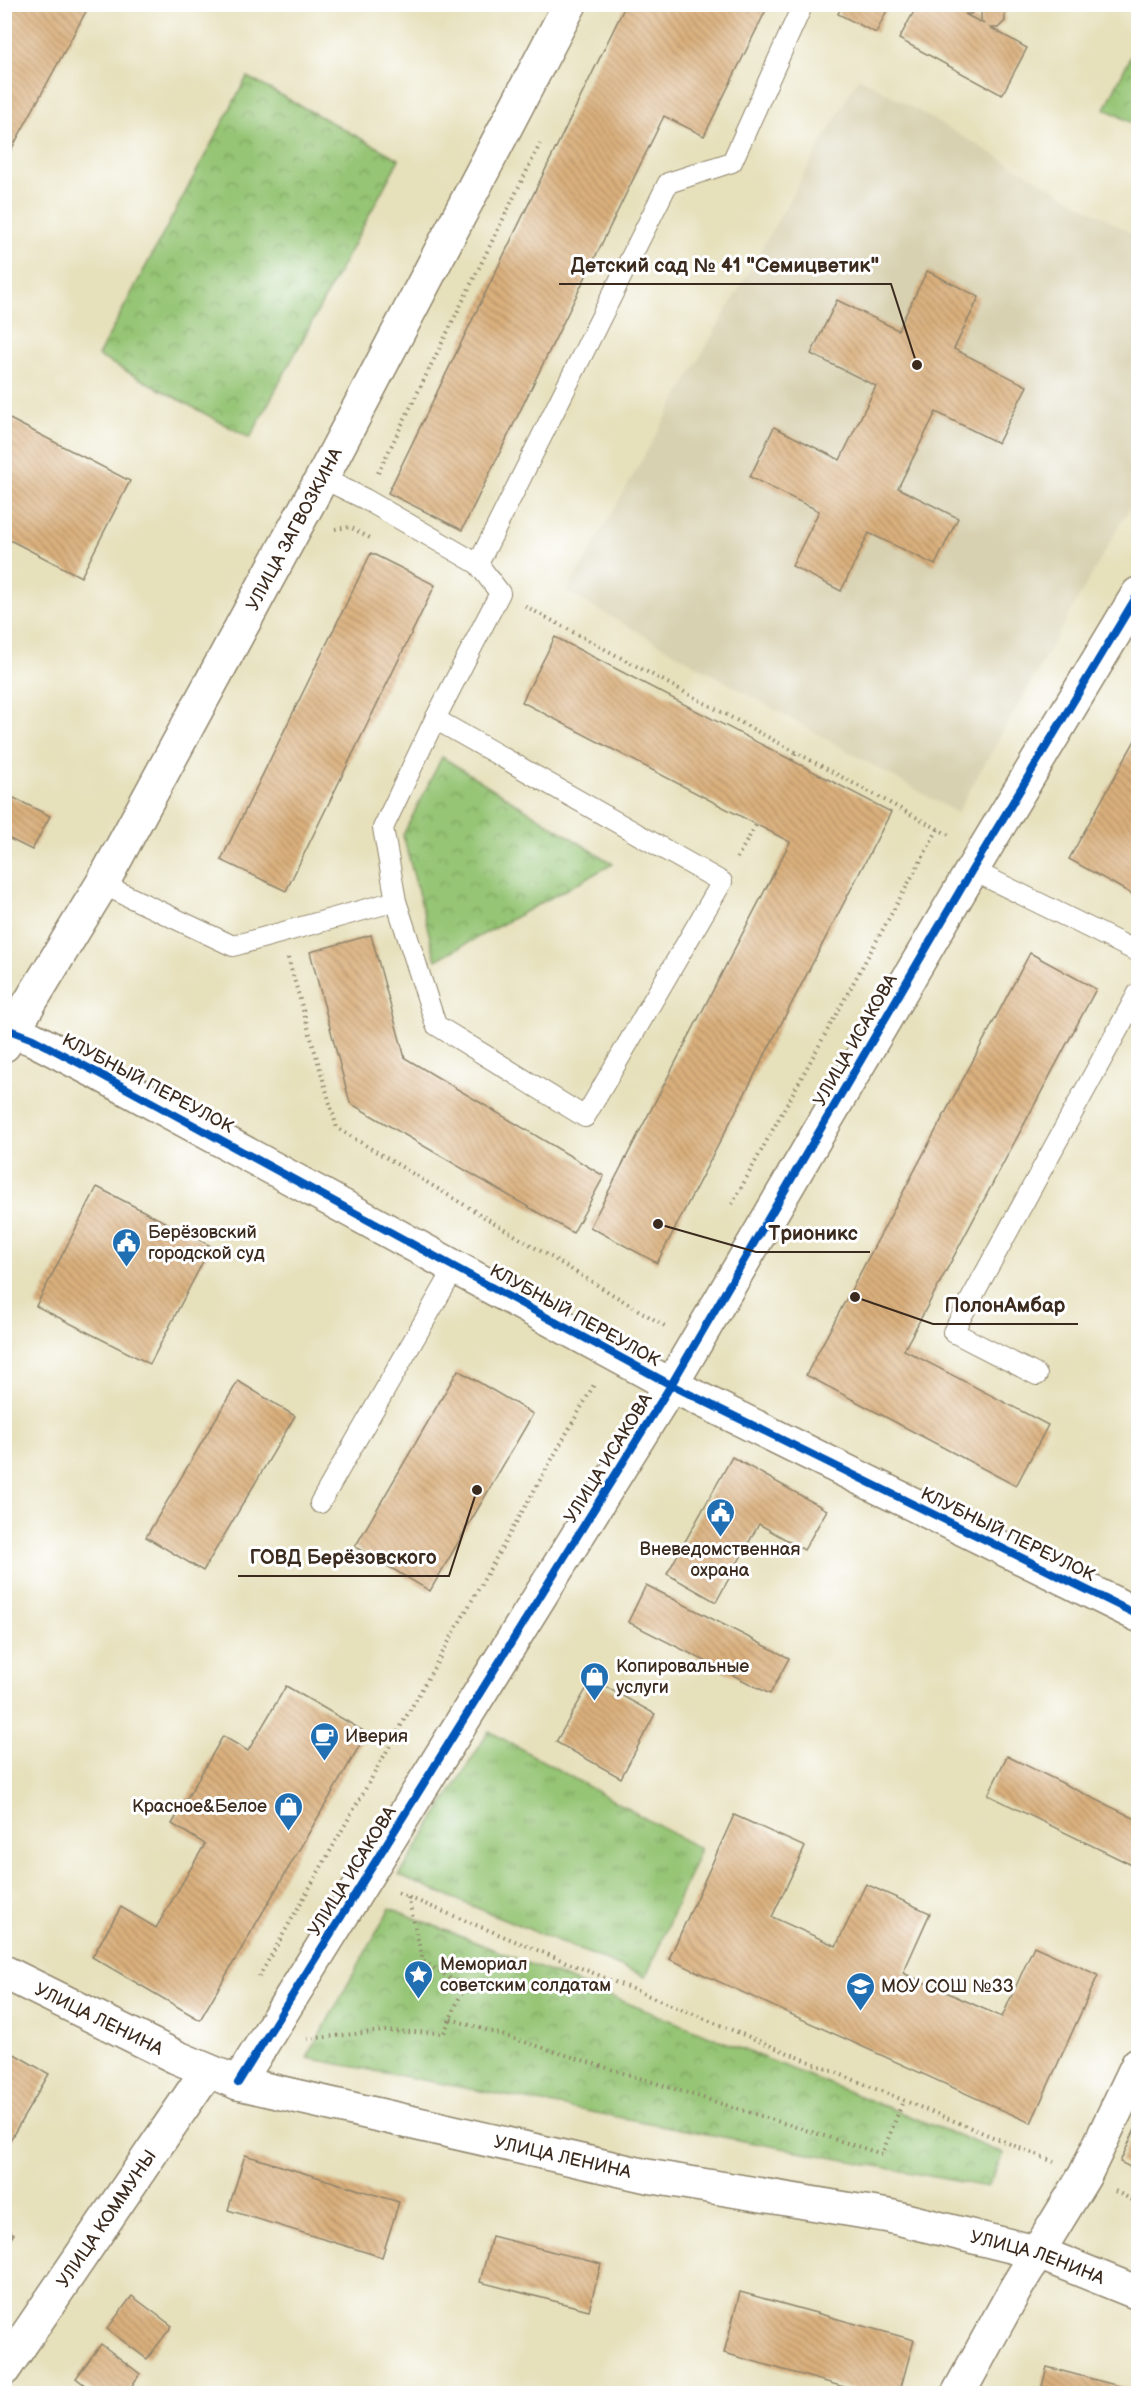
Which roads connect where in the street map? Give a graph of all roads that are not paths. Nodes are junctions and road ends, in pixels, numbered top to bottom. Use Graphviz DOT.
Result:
graph roads {
  1 [pos="570,4"];
  2 [pos="803,4"];
  3 [pos="322,478"];
  4 [pos="478,564"];
  5 [pos="1138,594"];
  6 [pos="435,719"];
  7 [pos="977,861"];
  8 [pos="102,884"];
  9 [pos="396,901"];
  10 [pos="1138,952"];
  11 [pos="1138,993"];
  12 [pos="7,1035"];
  13 [pos="456,1266"];
  14 [pos="1037,1375"];
  15 [pos="671,1385"];
  16 [pos="320,1503"];
  17 [pos="1138,1616"];
  18 [pos="4,1972"];
  19 [pos="1138,2064"];
  20 [pos="207,2071"];
  21 [pos="238,2083"];
  22 [pos="1039,2253"];
  23 [pos="1138,2293"];
  24 [pos="4,2369"];
  25 [pos="958,2394"];
  1 -- 3 [label="street, УЛИЦА ЗАГВОЗКИНА"];
  2 -- 4 [label="lane"];
  3 -- 4 [label="lane"];
  3 -- 8 [label="street, УЛИЦА ЗАГВОЗКИНА"];
  4 -- 6 [label="lane"];
  5 -- 7 [label="street, УЛИЦА ИСАКОВА"];
  6 -- 9 [label="lane"];
  6 -- 9 [label="lane"];
  7 -- 10 [label="lane"];
  7 -- 15 [label="street, УЛИЦА ИСАКОВА"];
  8 -- 9 [label="lane"];
  8 -- 12 [label="street, УЛИЦА ЗАГВОЗКИНА"];
  11 -- 14 [label="lane"];
  12 -- 13 [label="street, КЛУБНЫЙ ПЕРЕУЛОК"];
  13 -- 15 [label="street, КЛУБНЫЙ ПЕРЕУЛОК"];
  13 -- 16 [label="lane"];
  15 -- 17 [label="street, КЛУБНЫЙ ПЕРЕУЛОК"];
  15 -- 21 [label="street, УЛИЦА ИСАКОВА"];
  18 -- 20 [label="street, УЛИЦА ЛЕНИНА"];
  19 -- 22 [label="street"];
  20 -- 21 [label="street, УЛИЦА ЛЕНИНА"];
  20 -- 24 [label="street, УЛИЦА КОММУНЫ"];
  21 -- 22 [label="street, УЛИЦА ЛЕНИНА"];
  22 -- 23 [label="street, УЛИЦА ЛЕНИНА"];
  22 -- 25 [label="street"];
}
